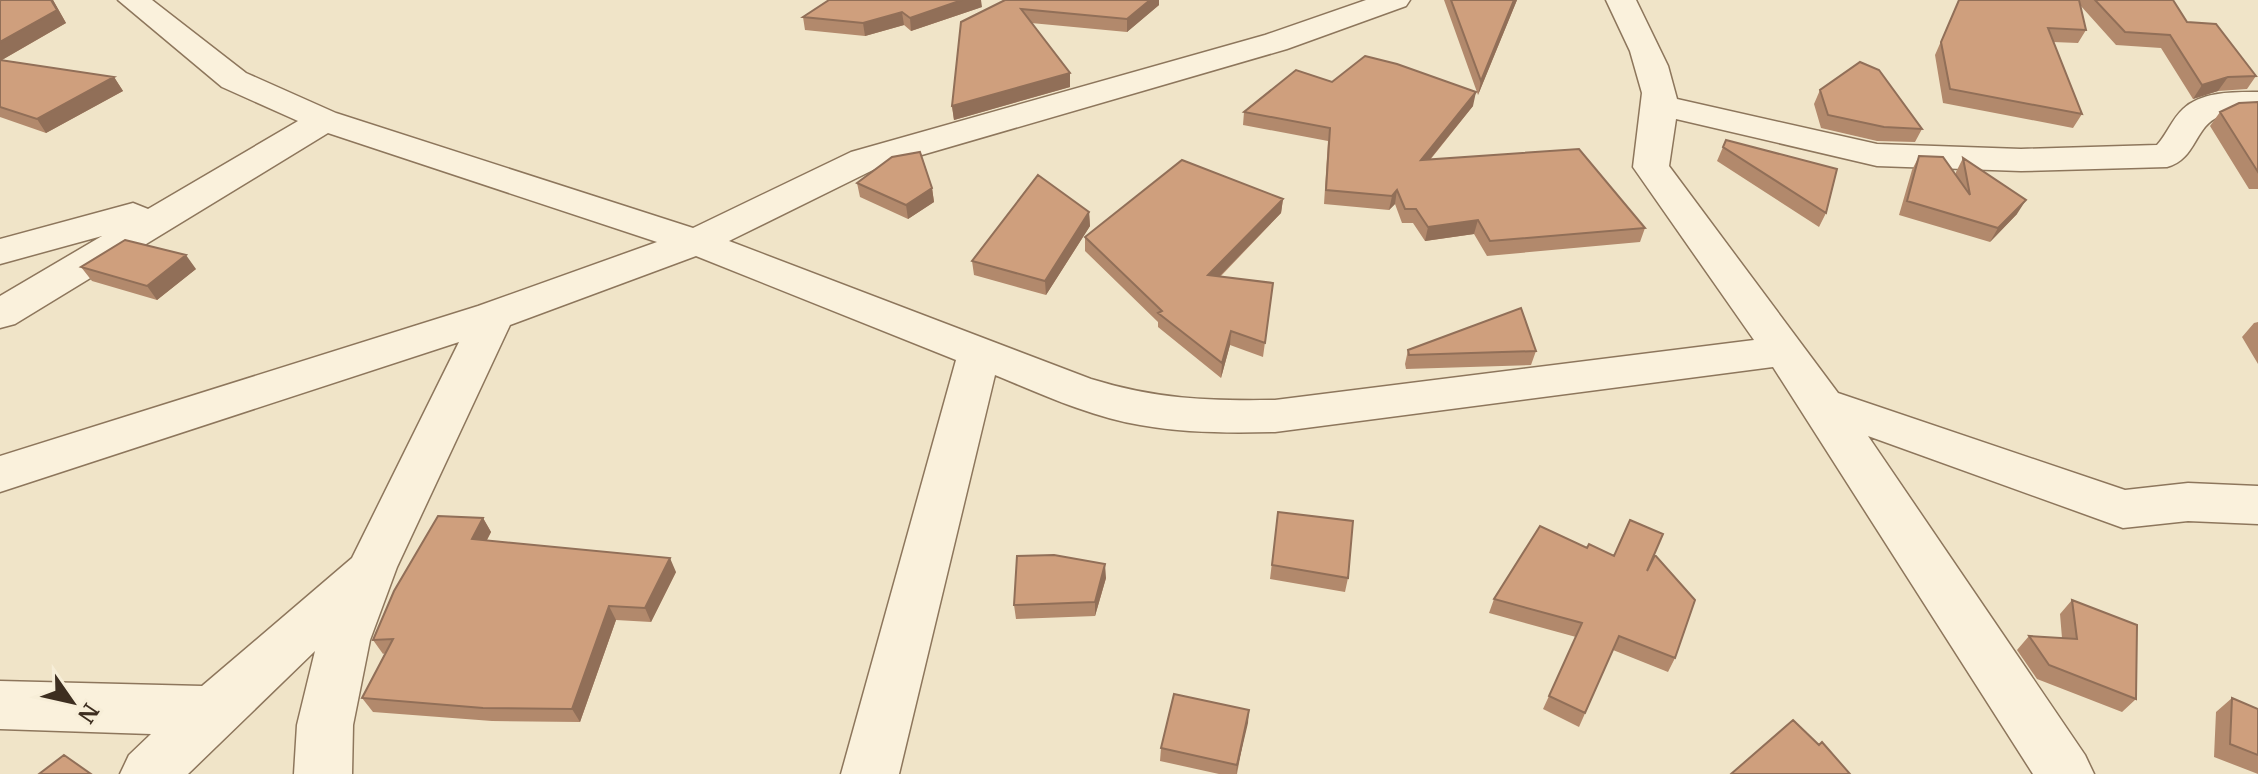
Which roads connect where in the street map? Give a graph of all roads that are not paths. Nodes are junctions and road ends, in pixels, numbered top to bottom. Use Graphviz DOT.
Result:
graph roads {
  1 [pos="133,0"];
  2 [pos="1395,0"];
  3 [pos="1621,0"];
  4 [pos="2258,102"];
  5 [pos="1660,105"];
  6 [pos="324,120"];
  7 [pos="189,199"];
  8 [pos="696,242"];
  9 [pos="0,252"];
  10 [pos="0,314"];
  11 [pos="493,316"];
  12 [pos="1784,351"];
  13 [pos="979,353"];
  14 [pos="1822,404"];
  15 [pos="0,474"];
  16 [pos="2258,505"];
  17 [pos="372,567"];
  18 [pos="0,705"];
  19 [pos="213,711"];
  20 [pos="149,774"];
  21 [pos="323,774"];
  22 [pos="870,774"];
  23 [pos="2065,774"];
  1 -- 6 [label="street"];
  2 -- 8 [label="street"];
  3 -- 5 [label="street"];
  4 -- 5 [label="street"];
  5 -- 12 [label="street"];
  6 -- 7 [label="street"];
  6 -- 8 [label="street"];
  7 -- 9 [label="street"];
  7 -- 10 [label="street"];
  8 -- 11 [label="street"];
  8 -- 13 [label="street"];
  11 -- 15 [label="street"];
  11 -- 17 [label="street"];
  12 -- 13 [label="street"];
  12 -- 14 [label="street"];
  13 -- 22 [label="street"];
  14 -- 16 [label="street"];
  14 -- 23 [label="street"];
  17 -- 19 [label="street"];
  17 -- 21 [label="street"];
  18 -- 19 [label="street"];
  19 -- 20 [label="street"];
}
